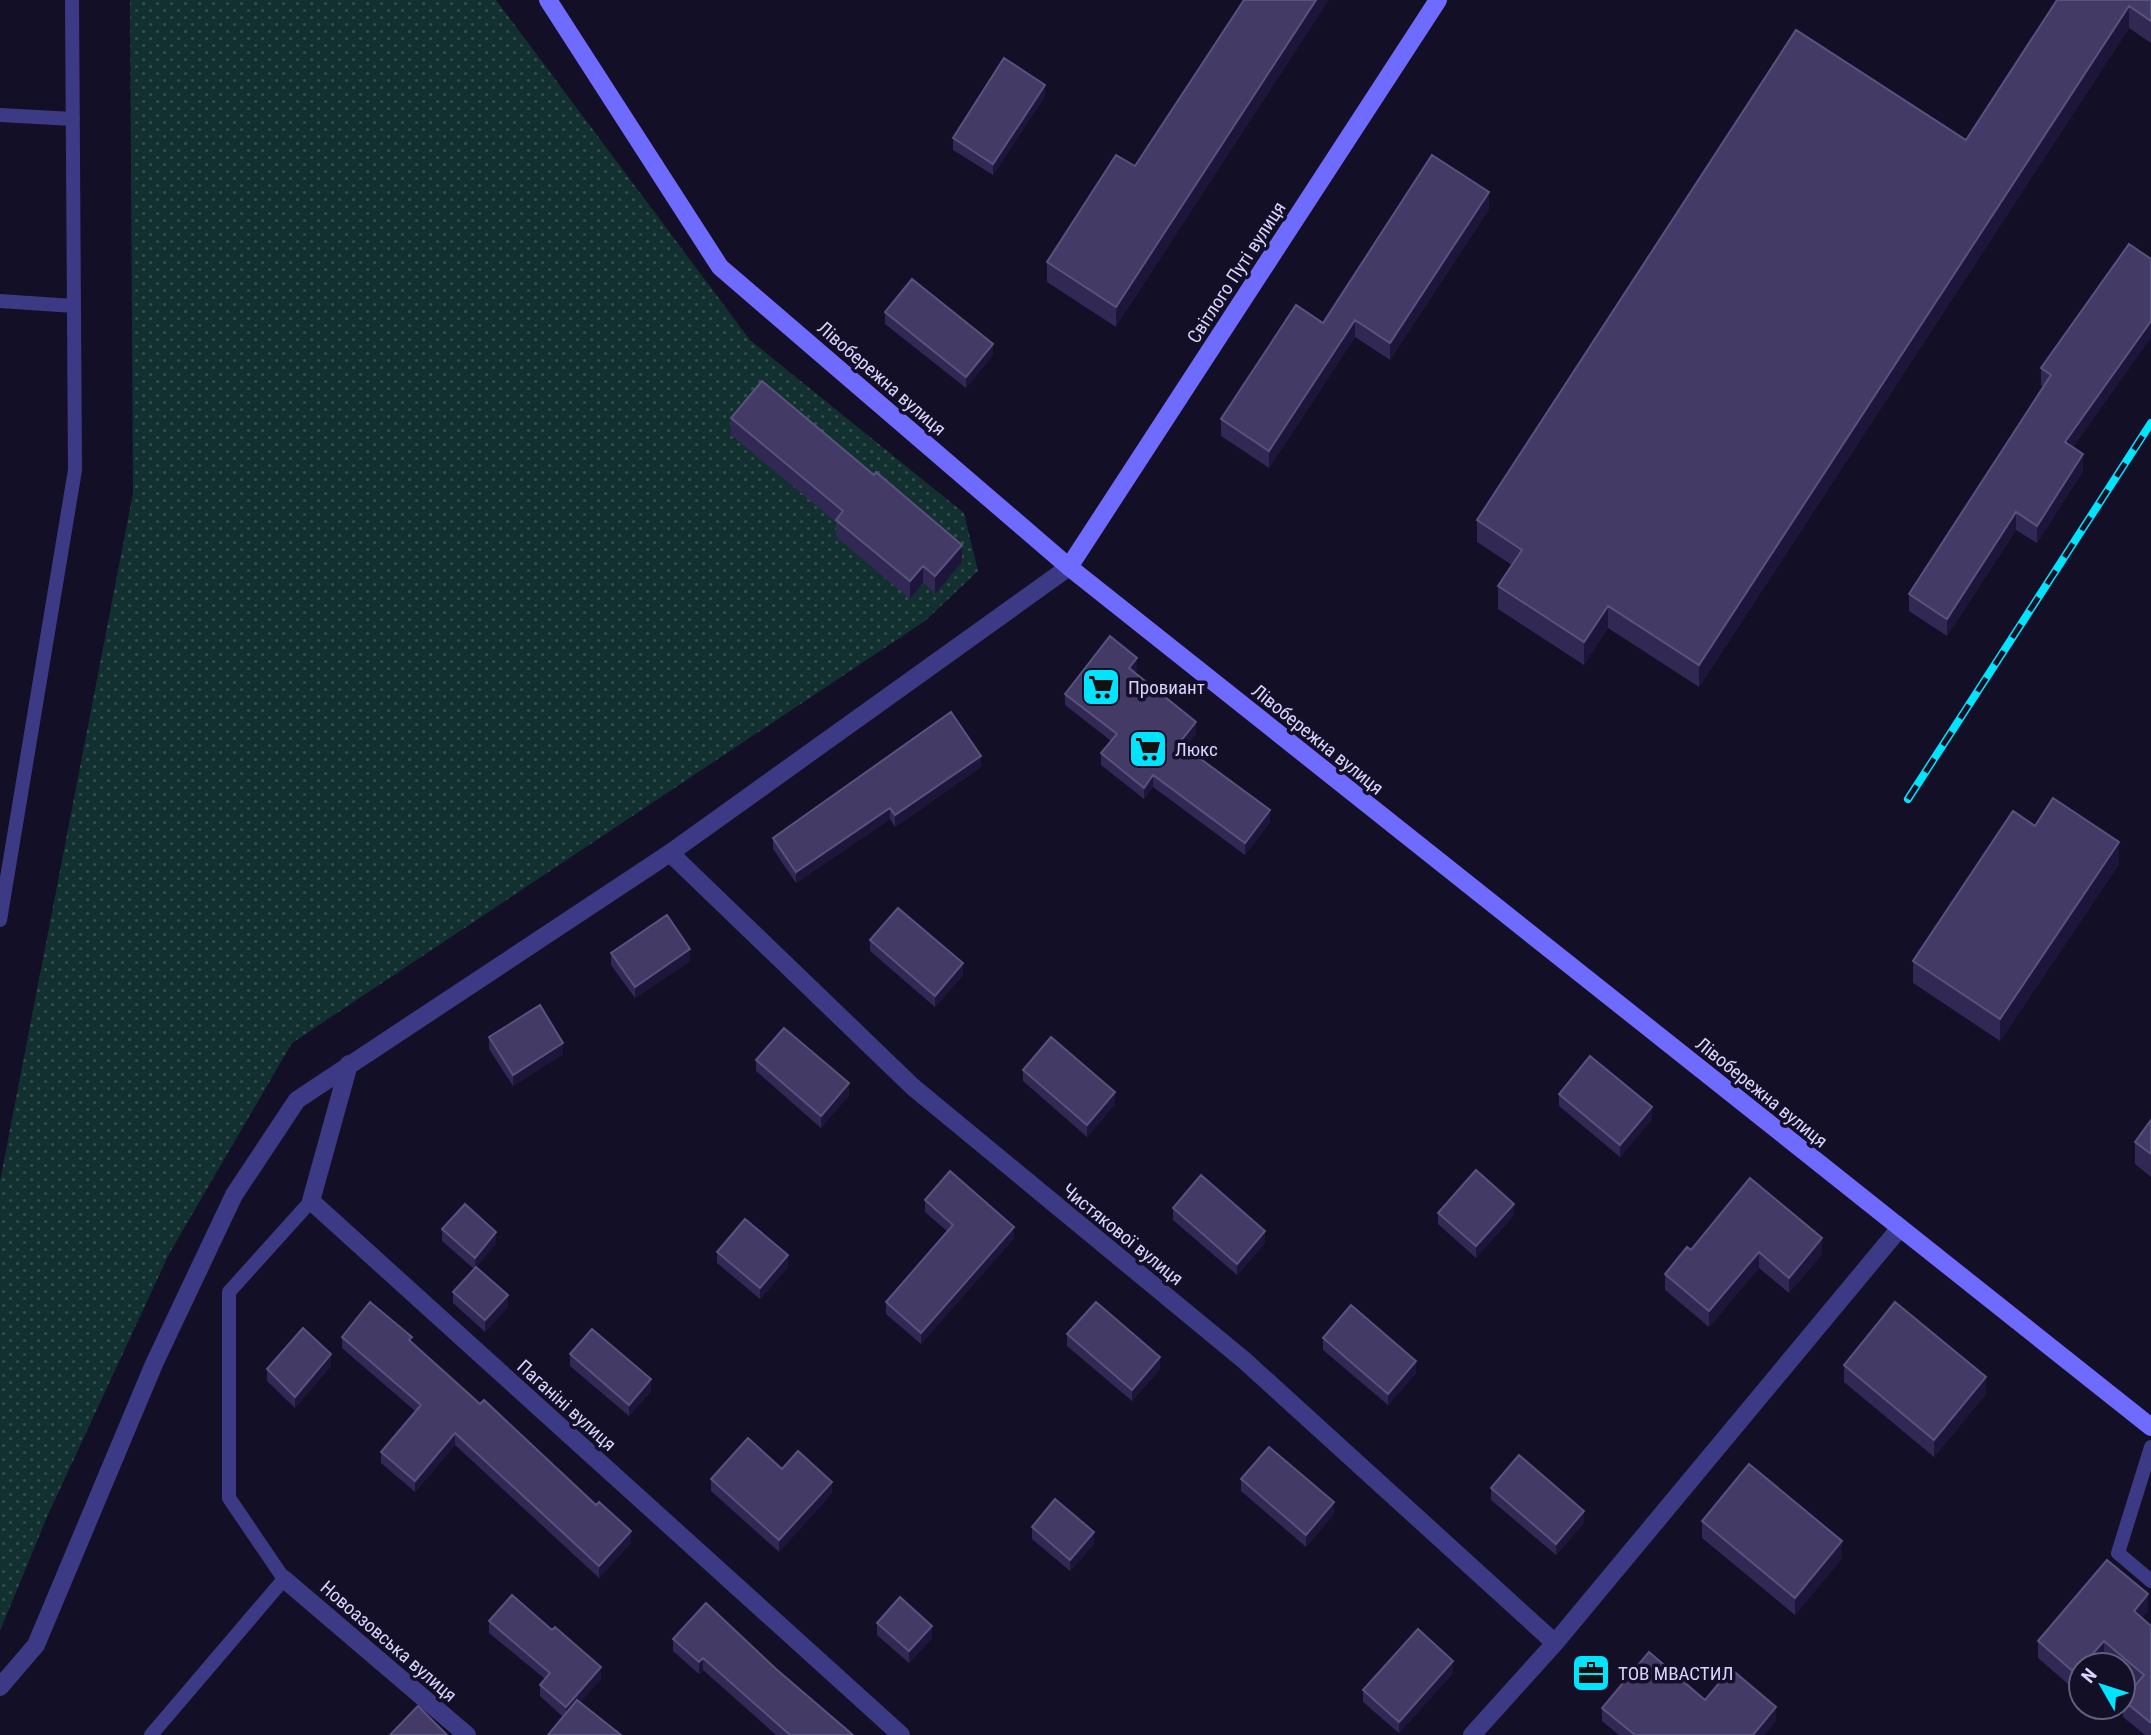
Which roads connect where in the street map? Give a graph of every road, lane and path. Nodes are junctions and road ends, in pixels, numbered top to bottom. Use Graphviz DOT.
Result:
graph roads {
  1 [pos="72,0"];
  2 [pos="548,0"];
  3 [pos="1438,0"];
  4 [pos="0,115"];
  5 [pos="73,119"];
  6 [pos="0,301"];
  7 [pos="75,306"];
  8 [pos="1069,567"];
  9 [pos="670,853"];
  10 [pos="0,920"];
  11 [pos="349,1064"];
  12 [pos="311,1201"];
  13 [pos="1899,1228"];
  14 [pos="2151,1427"];
  15 [pos="2151,1447"];
  16 [pos="284,1579"];
  17 [pos="2151,1581"];
  18 [pos="1555,1643"];
  19 [pos="0,1687"];
  20 [pos="151,1735"];
  21 [pos="467,1735"];
  22 [pos="901,1735"];
  23 [pos="1472,1735"];
  1 -- 5 [label="lane"];
  2 -- 8 [label="main road, Лівобережна вулиця"];
  3 -- 8 [label="main road, Світлого Путі вулиця"];
  4 -- 5 [label="lane"];
  5 -- 7 [label="lane"];
  6 -- 7 [label="lane"];
  7 -- 10 [label="lane"];
  8 -- 9 [label="street"];
  8 -- 13 [label="main road, Лівобережна вулиця"];
  9 -- 11 [label="street"];
  9 -- 18 [label="street, Чистякової вулиця"];
  11 -- 12 [label="street"];
  11 -- 19 [label="street"];
  12 -- 16 [label="lane"];
  12 -- 22 [label="street, Паганіні вулиця"];
  13 -- 14 [label="main road, Лівобережна вулиця"];
  13 -- 18 [label="street"];
  15 -- 17 [label="lane"];
  16 -- 20 [label="lane"];
  16 -- 21 [label="street, Новоазовська вулиця"];
  18 -- 23 [label="street"];
}
